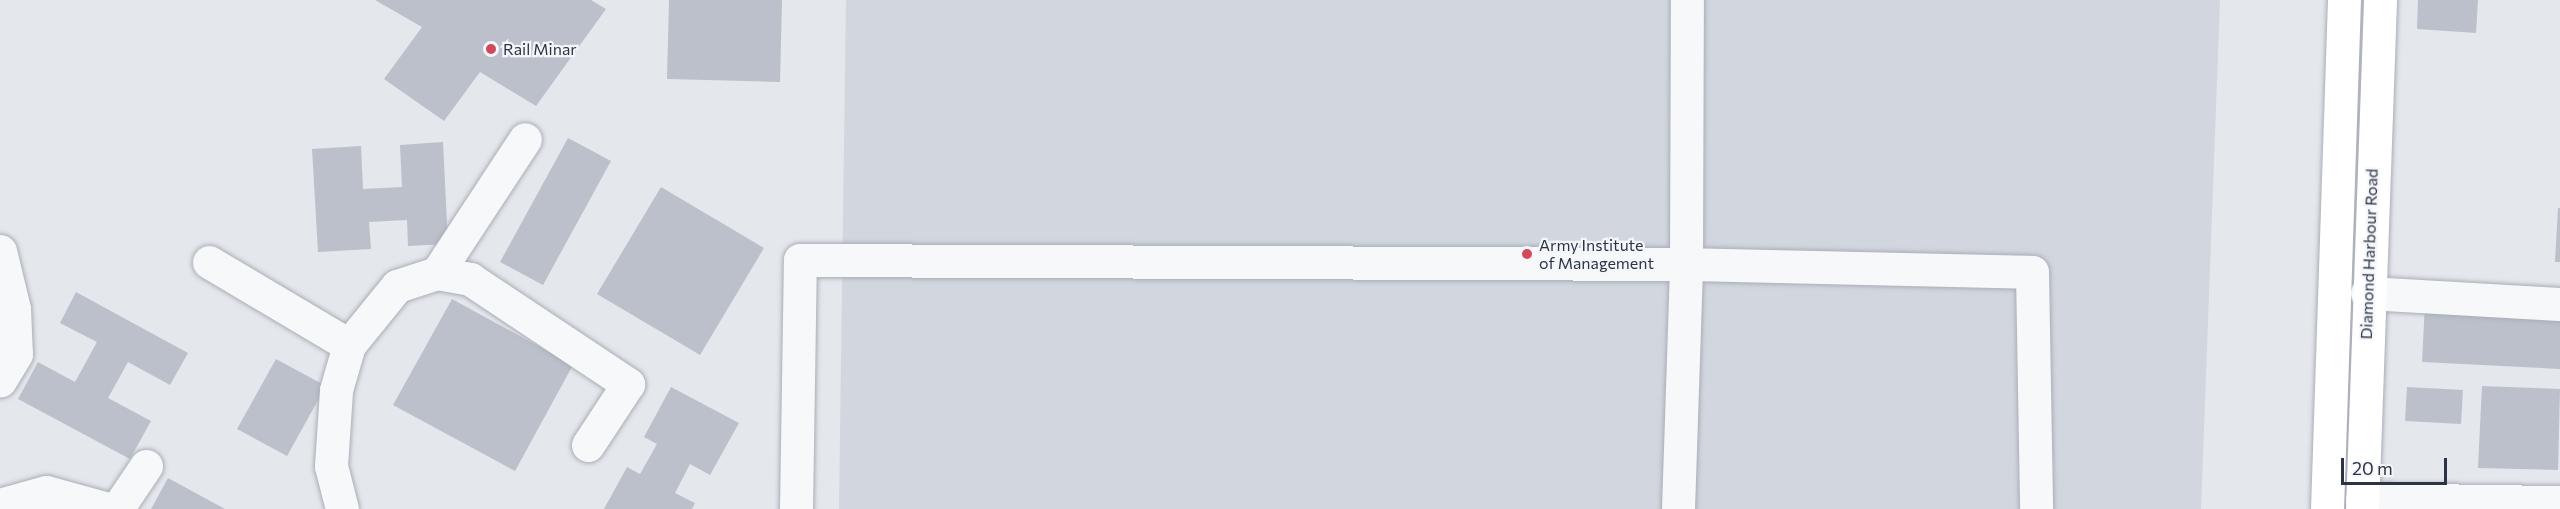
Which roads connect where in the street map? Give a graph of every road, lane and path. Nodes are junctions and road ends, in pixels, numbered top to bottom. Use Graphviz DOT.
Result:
graph roads {
  1 [pos="1687,0"];
  2 [pos="2344,0"];
  3 [pos="2380,0"];
  4 [pos="525,139"];
  5 [pos="0,251"];
  6 [pos="209,262"];
  7 [pos="1686,264"];
  8 [pos="437,273"];
  9 [pos="2367,293"];
  10 [pos="2560,304"];
  11 [pos="349,345"];
  12 [pos="0,381"];
  13 [pos="588,445"];
  14 [pos="146,466"];
  15 [pos="2560,502"];
  16 [pos="2362,504"];
  17 [pos="0,505"];
  18 [pos="108,509"];
  19 [pos="117,509"];
  20 [pos="342,509"];
  21 [pos="796,509"];
  22 [pos="1678,509"];
  23 [pos="2036,509"];
  24 [pos="2327,509"];
  1 -- 7 [label="street"];
  2 -- 24 [label="main road, Diamond Harbour Road"];
  3 -- 9 [label="main road, Diamond Harbour Road"];
  4 -- 8 [label="street"];
  5 -- 12 [label="street"];
  6 -- 11 [label="street"];
  7 -- 21 [label="street"];
  7 -- 22 [label="street"];
  7 -- 23 [label="street"];
  8 -- 11 [label="street"];
  8 -- 13 [label="street"];
  9 -- 10 [label="street"];
  9 -- 16 [label="main road, Diamond Harbour Road"];
  11 -- 20 [label="street"];
  14 -- 19 [label="street"];
  15 -- 16 [label="street"];
  17 -- 18 [label="street"];
}
